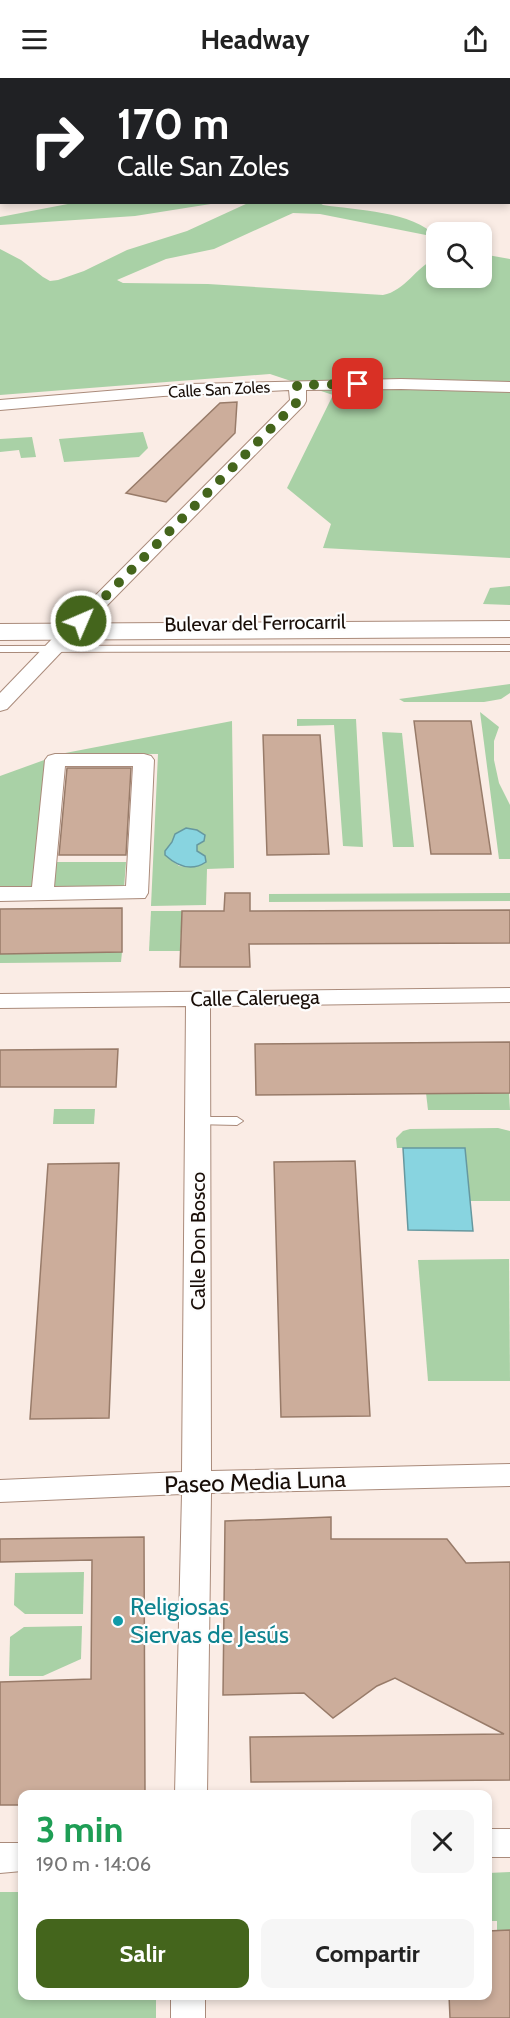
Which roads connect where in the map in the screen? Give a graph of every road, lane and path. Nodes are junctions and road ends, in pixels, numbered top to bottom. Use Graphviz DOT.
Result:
graph roads {
  1 [pos="297,385"];
  2 [pos="510,387"];
  3 [pos="0,405"];
  4 [pos="510,623"];
  5 [pos="0,626"];
  6 [pos="510,629"];
  7 [pos="0,632"];
  8 [pos="65,637"];
  9 [pos="510,641"];
  10 [pos="0,644"];
  11 [pos="510,648"];
  12 [pos="0,650"];
  13 [pos="0,705"];
  14 [pos="0,894"];
  15 [pos="42,894"];
  16 [pos="510,995"];
  17 [pos="198,998"];
  18 [pos="0,1000"];
  19 [pos="198,1121"];
  20 [pos="237,1121"];
  21 [pos="510,1475"];
  22 [pos="197,1483"];
  23 [pos="0,1491"];
  24 [pos="191,1790"];
  25 [pos="492,1843"];
  26 [pos="510,1843"];
  27 [pos="18,1857"];
  28 [pos="0,1858"];
  29 [pos="188,2000"];
  30 [pos="188,2018"];
  1 -- 2 [label="street, Calle San Zoles"];
  1 -- 3 [label="street, Calle San Zoles"];
  1 -- 8 [label="street"];
  4 -- 8 [label="lane, Bulevar del Ferrocarril"];
  5 -- 8 [label="lane, Bulevar del Ferrocarril"];
  6 -- 8 [label="main road, Bulevar del Ferrocarril"];
  7 -- 8 [label="main road, Bulevar del Ferrocarril"];
  8 -- 9 [label="main road, Bulevar del Ferrocarril"];
  8 -- 10 [label="main road, Bulevar del Ferrocarril"];
  8 -- 11 [label="lane, Bulevar del Ferrocarril"];
  8 -- 12 [label="lane, Bulevar del Ferrocarril"];
  8 -- 13 [label="street"];
  14 -- 15 [label="street"];
  15 -- 15 [label="street"];
  16 -- 17 [label="street, Calle Caleruega"];
  17 -- 18 [label="street, Calle Caleruega"];
  17 -- 19 [label="street, Calle Don Bosco"];
  19 -- 20 [label="lane"];
  19 -- 22 [label="street, Calle Don Bosco"];
  21 -- 22 [label="street, Paseo Media Luna"];
  22 -- 23 [label="street, Paseo Media Luna"];
  22 -- 24 [label="street, Calle Don Bosco"];
  25 -- 26 [label="street"];
  27 -- 28 [label="street"];
  29 -- 30 [label="street"];
}
